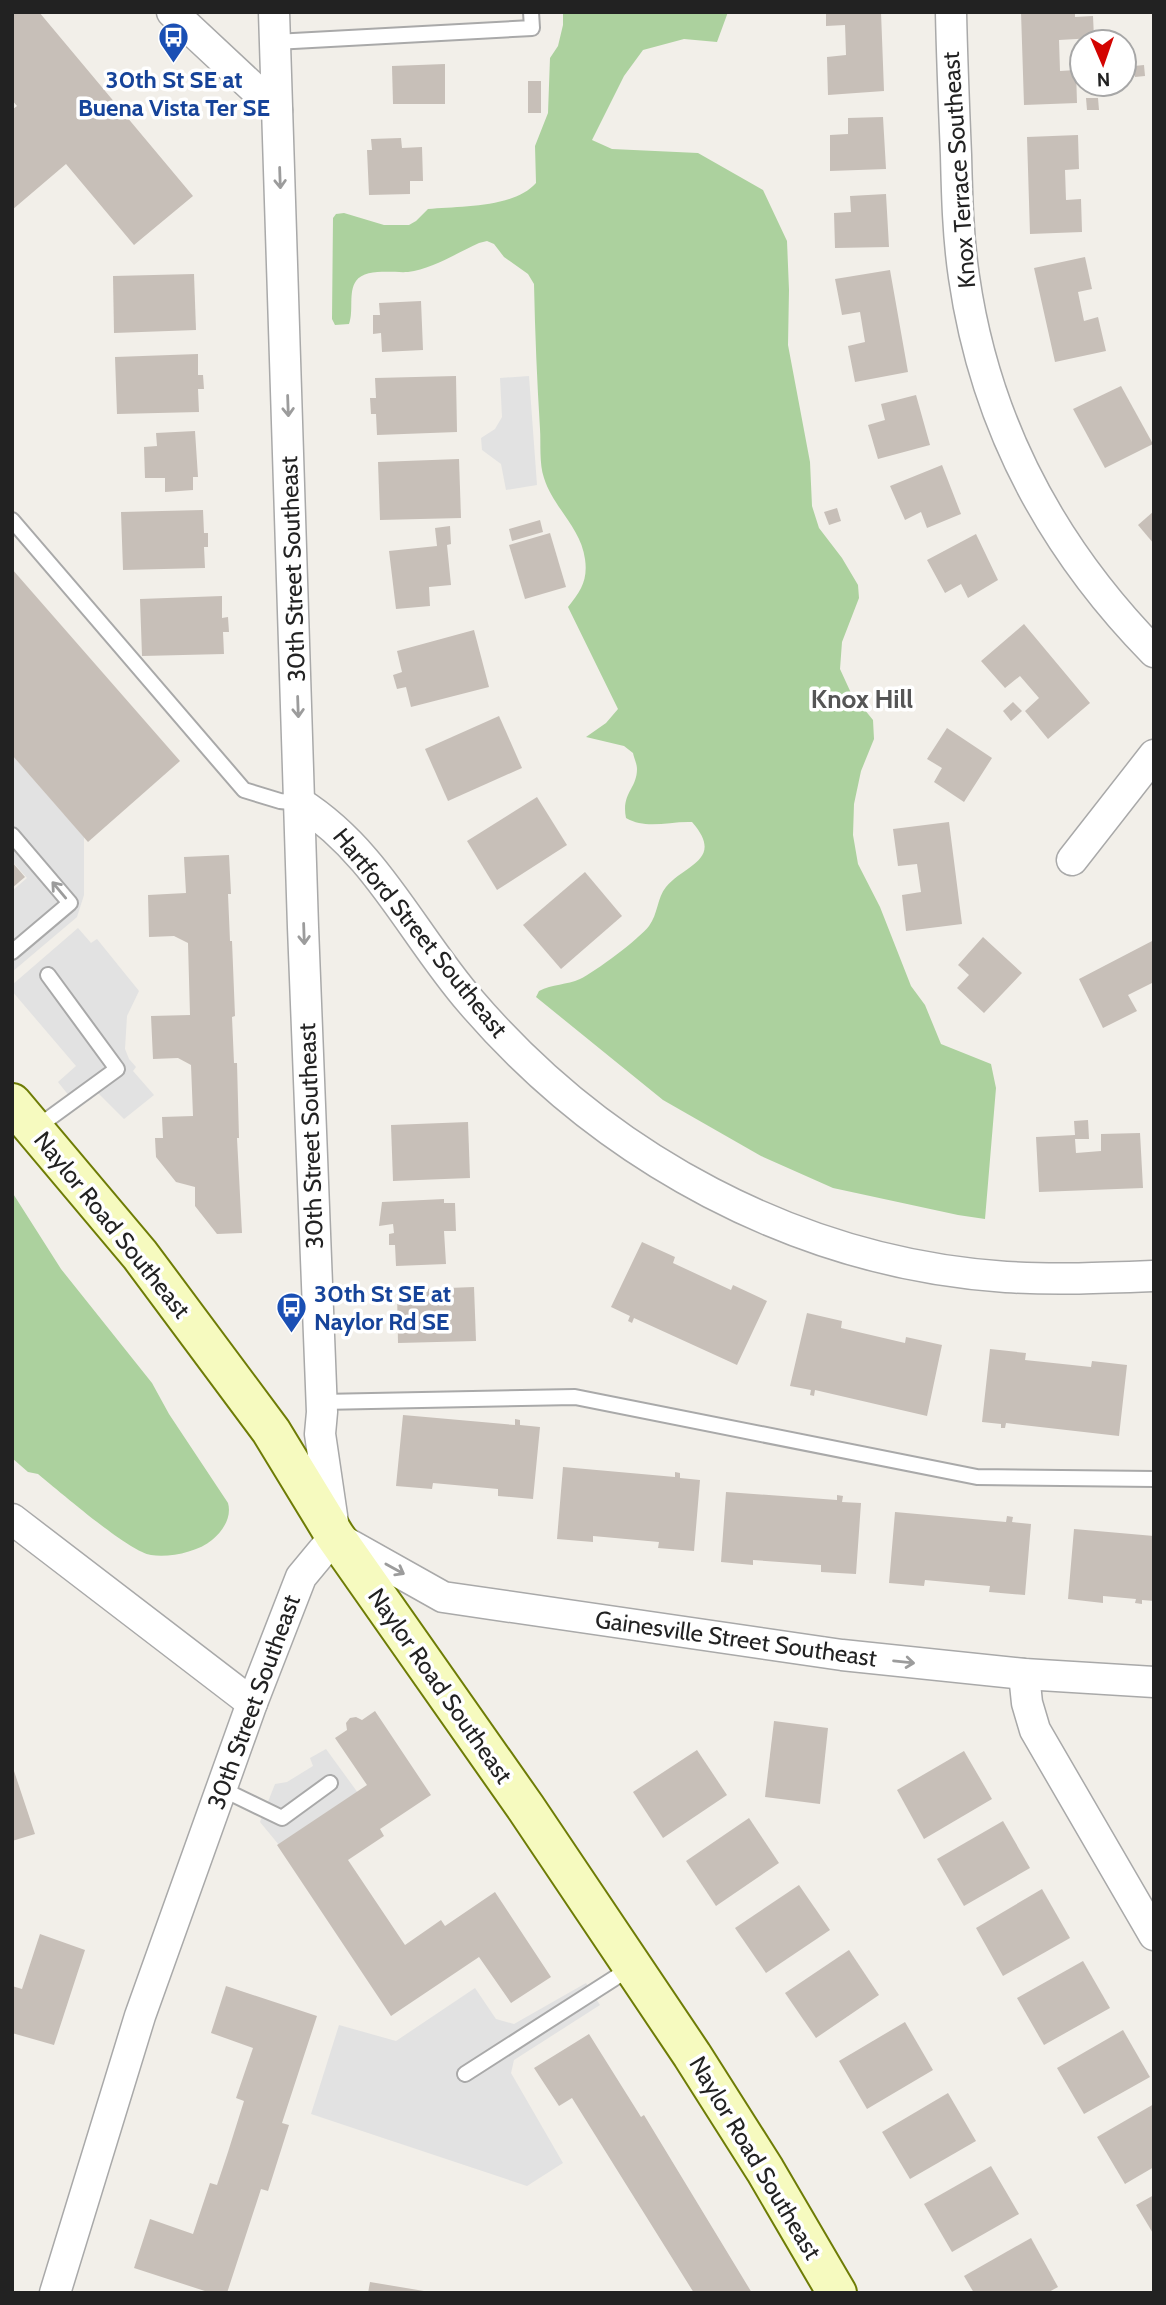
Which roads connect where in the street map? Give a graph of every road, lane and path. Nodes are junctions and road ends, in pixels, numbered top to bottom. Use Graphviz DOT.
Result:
graph roads {
  1 [pos="172,12"];
  2 [pos="274,12"];
  3 [pos="531,12"];
  4 [pos="951,12"];
  5 [pos="275,42"];
  6 [pos="278,110"];
  7 [pos="12,520"];
  8 [pos="1154,652"];
  9 [pos="1154,754"];
  10 [pos="300,803"];
  11 [pos="12,835"];
  12 [pos="1072,860"];
  13 [pos="12,952"];
  14 [pos="48,975"];
  15 [pos="24,1116"];
  16 [pos="1154,1276"];
  17 [pos="321,1402"];
  18 [pos="1154,1479"];
  19 [pos="12,1520"];
  20 [pos="335,1536"];
  21 [pos="1024,1674"];
  22 [pos="1154,1682"];
  23 [pos="252,1703"];
  24 [pos="330,1783"];
  25 [pos="222,1789"];
  26 [pos="1154,1935"];
  27 [pos="633,1966"];
  28 [pos="465,2074"];
  29 [pos="55,2293"];
  30 [pos="837,2293"];
  1 -- 6 [label="street"];
  2 -- 5 [label="street, 30th Street Southeast"];
  3 -- 5 [label="lane"];
  4 -- 8 [label="street, Knox Terrace Southeast"];
  5 -- 6 [label="street, 30th Street Southeast"];
  6 -- 10 [label="street, 30th Street Southeast, one-way"];
  7 -- 10 [label="lane"];
  9 -- 12 [label="street"];
  10 -- 16 [label="street, Hartford Street Southeast"];
  10 -- 17 [label="street, 30th Street Southeast, one-way"];
  13 -- 11 [label="lane, one-way"];
  14 -- 15 [label="lane"];
  15 -- 20 [label="main road, Naylor Road Southeast"];
  17 -- 18 [label="lane"];
  17 -- 20 [label="street, 30th Street Southeast"];
  19 -- 23 [label="street"];
  20 -- 21 [label="street, Gainesville Street Southeast, one-way"];
  20 -- 23 [label="street, 30th Street Southeast"];
  20 -- 27 [label="main road, Naylor Road Southeast"];
  21 -- 22 [label="street, Gainesville Street Southeast"];
  21 -- 26 [label="street"];
  23 -- 25 [label="street, 30th Street Southeast"];
  24 -- 25 [label="lane"];
  25 -- 29 [label="street, 30th Street Southeast"];
  27 -- 28 [label="lane"];
  27 -- 30 [label="main road, Naylor Road Southeast"];
}
